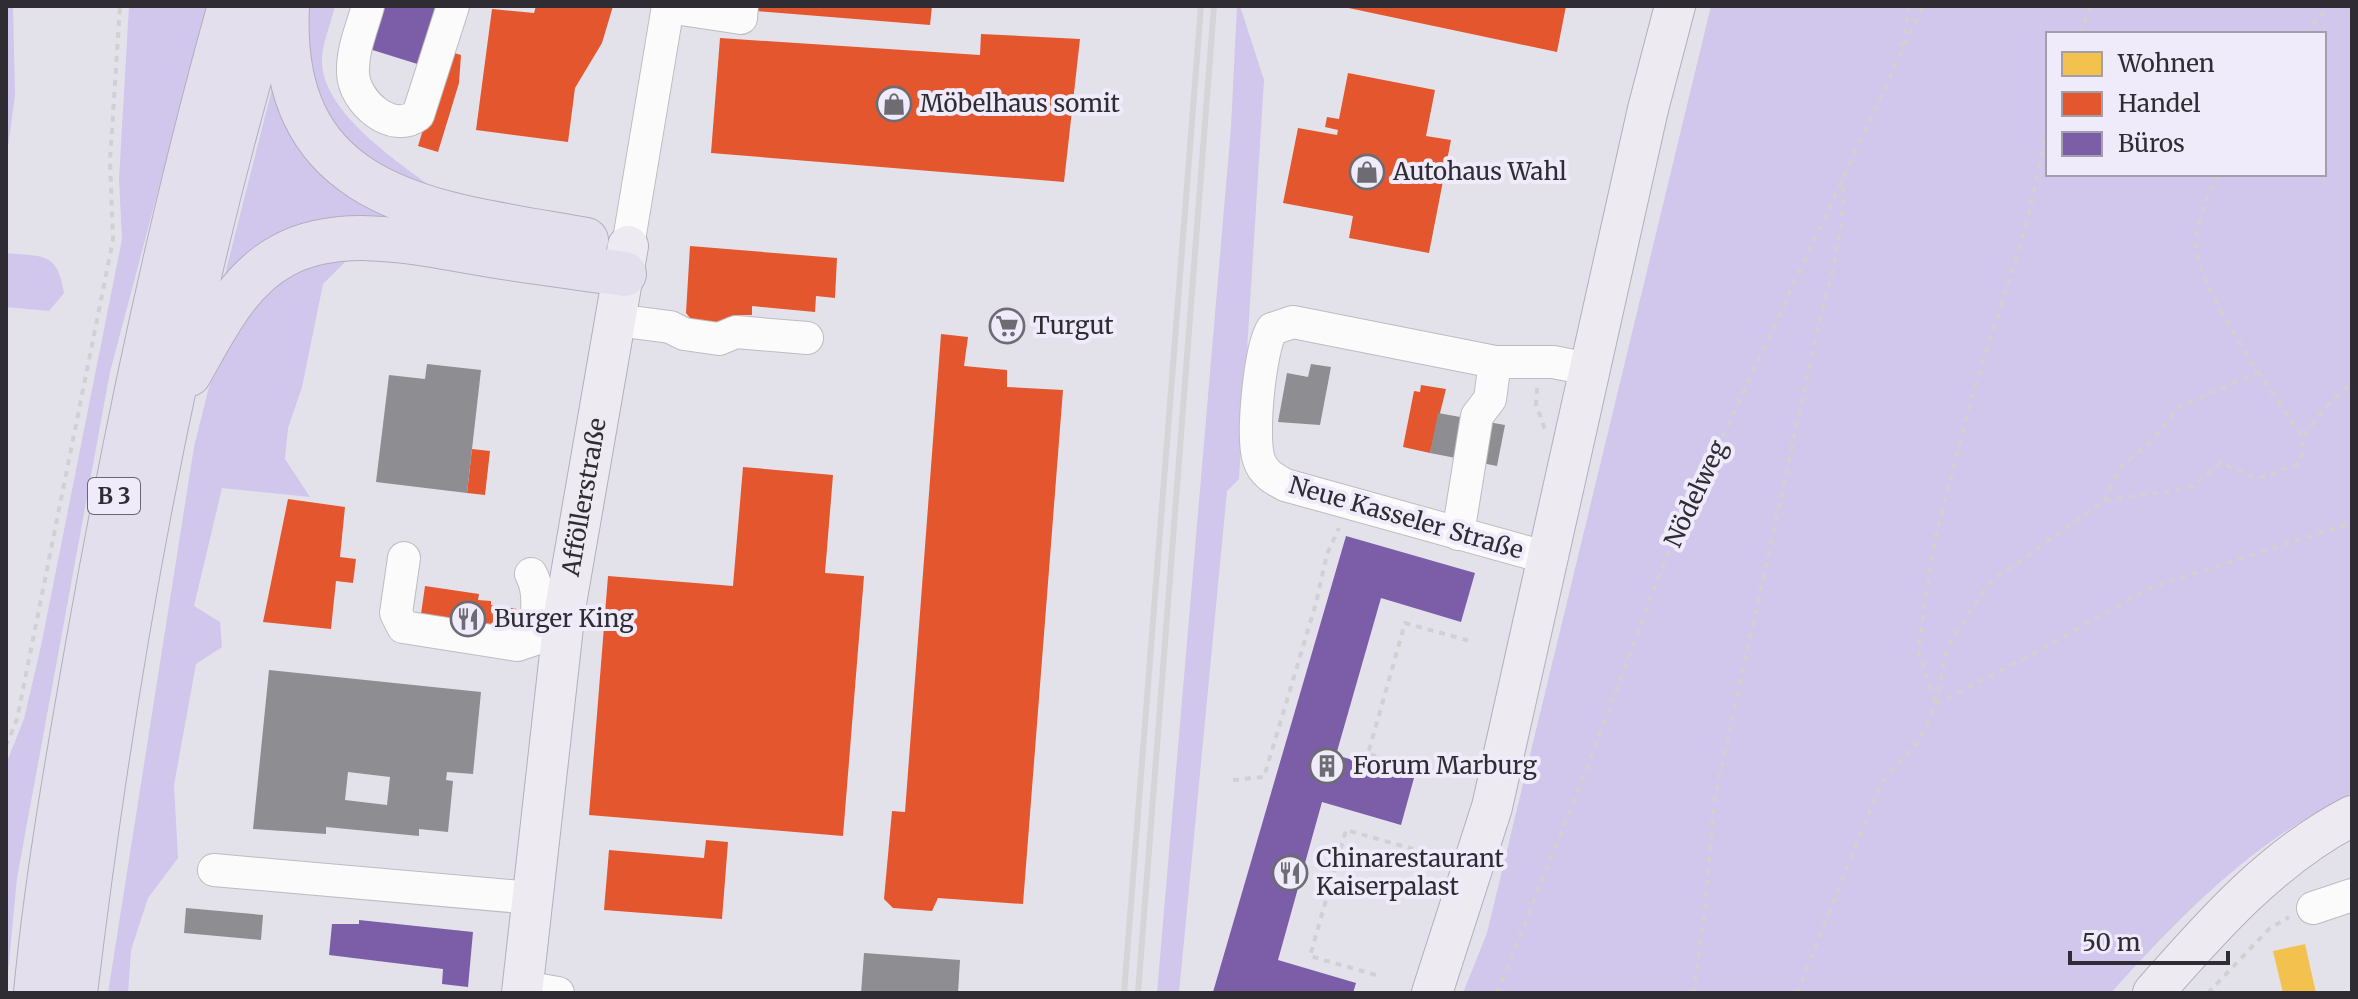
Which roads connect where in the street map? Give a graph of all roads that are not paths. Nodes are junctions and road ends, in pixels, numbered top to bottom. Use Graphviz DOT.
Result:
graph roads {
  1 [pos="230,6"];
  2 [pos="270,6"];
  3 [pos="287,6"];
  4 [pos="368,6"];
  5 [pos="453,6"];
  6 [pos="668,6"];
  7 [pos="742,6"];
  8 [pos="1675,6"];
  9 [pos="626,260"];
  10 [pos="616,320"];
  11 [pos="807,338"];
  12 [pos="1499,363"];
  13 [pos="1587,378"];
  14 [pos="172,404"];
  15 [pos="1458,534"];
  16 [pos="404,558"];
  17 [pos="1548,558"];
  18 [pos="531,574"];
  19 [pos="2352,816"];
  20 [pos="214,870"];
  21 [pos="2352,895"];
  22 [pos="532,898"];
  23 [pos="2313,908"];
  24 [pos="534,991"];
  25 [pos="36,993"];
  26 [pos="75,993"];
  27 [pos="1432,993"];
  28 [pos="2153,993"];
  1 -- 25 [label="highway, B 3"];
  2 -- 14 [label="highway, B 3"];
  3 -- 9 [label="highway"];
  4 -- 5 [label="street"];
  6 -- 7 [label="street"];
  6 -- 9 [label="street, Afföllerstraße"];
  8 -- 13 [label="main road, Neue Kasseler Straße"];
  9 -- 10 [label="main road, Afföllerstraße"];
  9 -- 14 [label="highway"];
  10 -- 11 [label="street"];
  10 -- 22 [label="main road, Afföllerstraße"];
  12 -- 13 [label="street, Neue Kasseler Straße"];
  12 -- 15 [label="street"];
  12 -- 15 [label="street, Neue Kasseler Straße"];
  13 -- 17 [label="main road, Neue Kasseler Straße"];
  14 -- 26 [label="highway, B 3"];
  15 -- 17 [label="street, Neue Kasseler Straße"];
  16 -- 18 [label="street"];
  17 -- 27 [label="main road, Neue Kasseler Straße"];
  19 -- 28 [label="main road"];
  20 -- 22 [label="street"];
  21 -- 23 [label="street"];
  22 -- 24 [label="main road, Afföllerstraße"];
}
